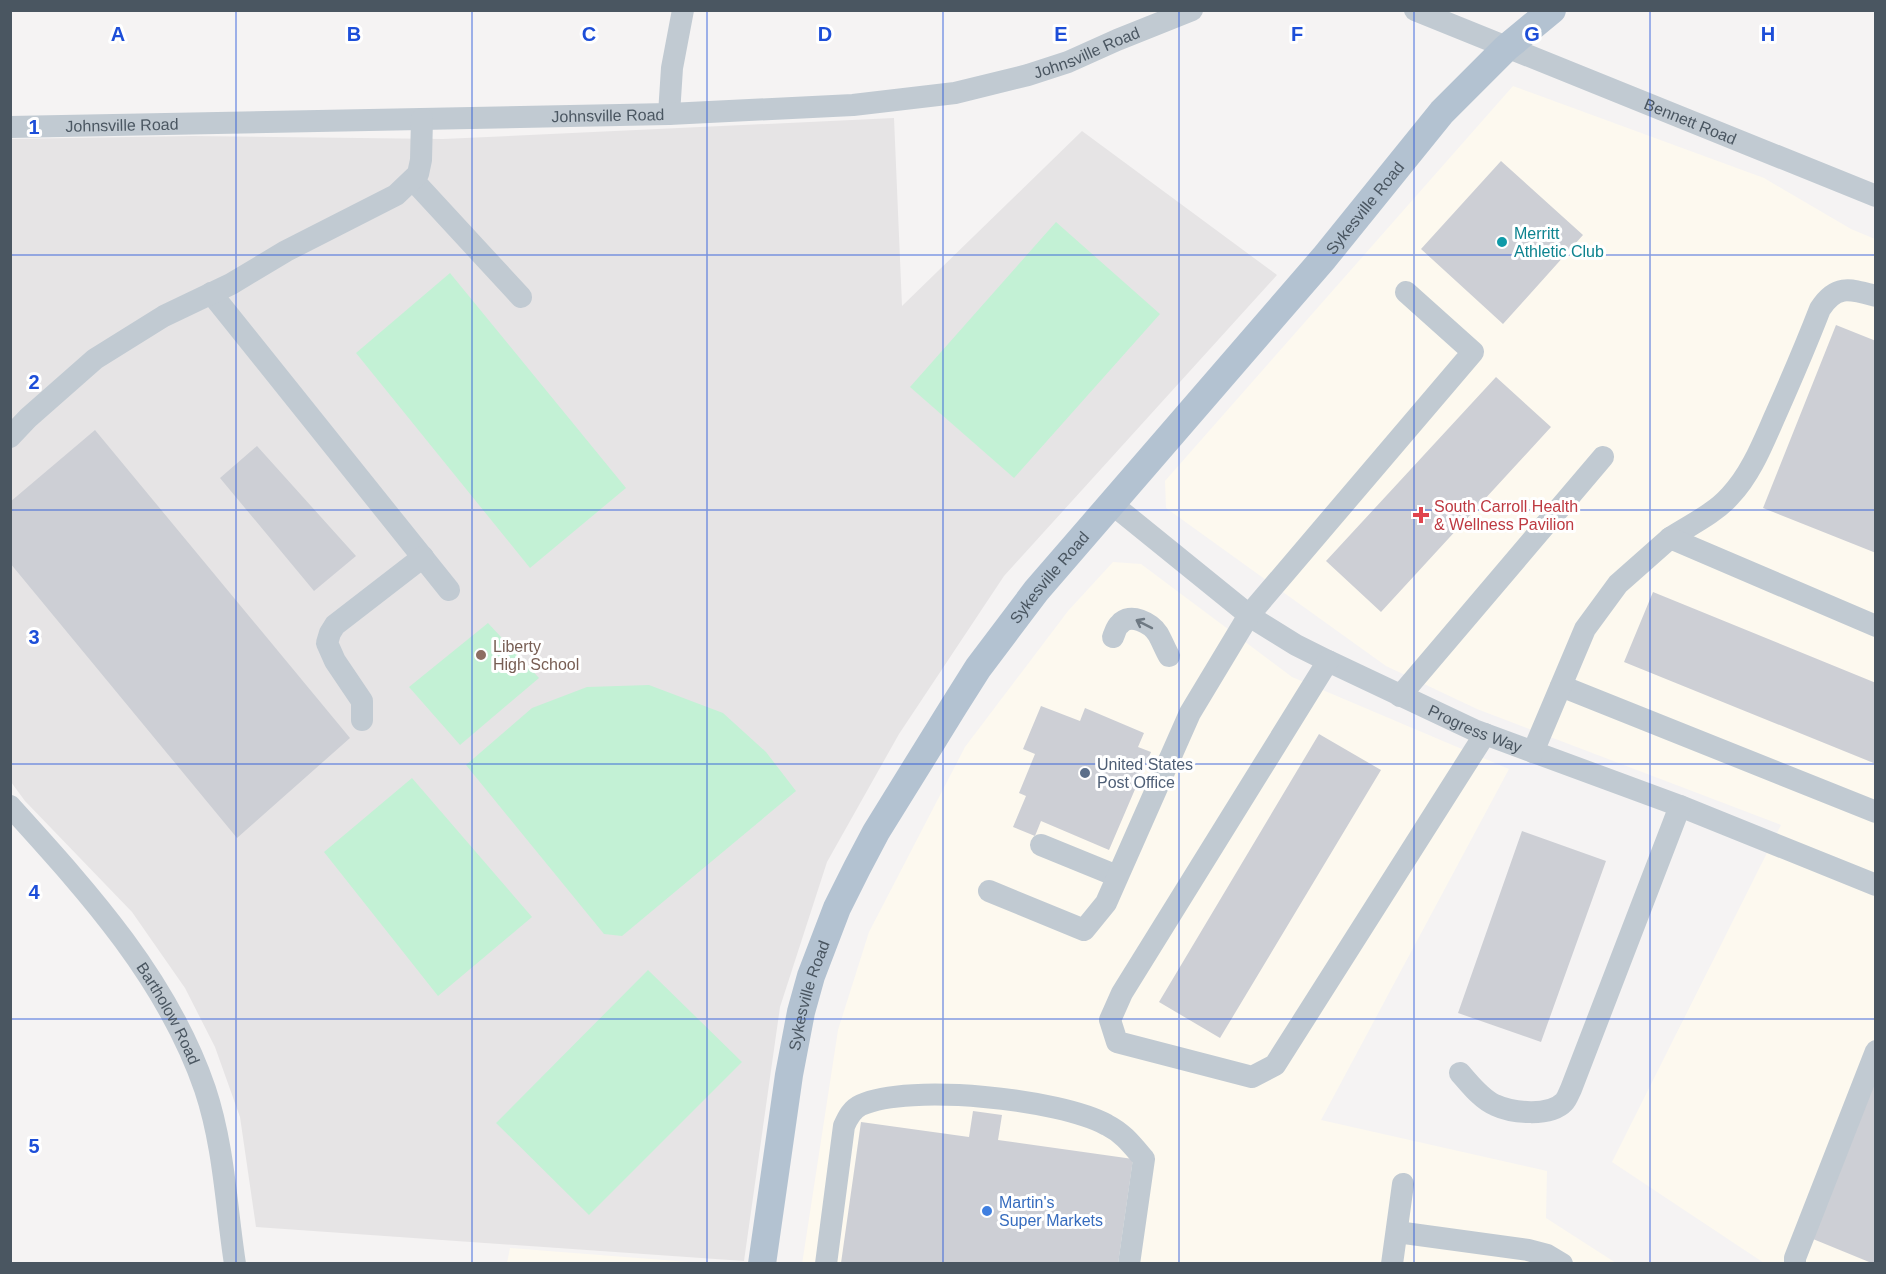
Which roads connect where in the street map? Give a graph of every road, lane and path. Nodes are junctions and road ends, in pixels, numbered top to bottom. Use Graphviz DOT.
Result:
graph roads {
  1 [pos="683,10"];
  2 [pos="1192,10"];
  3 [pos="1415,10"];
  4 [pos="1552,10"];
  5 [pos="1506,48"];
  6 [pos="669,114"];
  7 [pos="422,120"];
  8 [pos="10,127"];
  9 [pos="413,180"];
  10 [pos="1875,196"];
  11 [pos="1406,292"];
  12 [pos="211,294"];
  13 [pos="1875,296"];
  14 [pos="521,297"];
  15 [pos="10,437"];
  16 [pos="1603,457"];
  17 [pos="1112,504"];
  18 [pos="1670,538"];
  19 [pos="423,556"];
  20 [pos="449,590"];
  21 [pos="1249,615"];
  22 [pos="1875,626"];
  23 [pos="1113,637"];
  24 [pos="1168,656"];
  25 [pos="1328,662"];
  26 [pos="1561,686"];
  27 [pos="1400,696"];
  28 [pos="362,720"];
  29 [pos="1485,734"];
  30 [pos="1533,752"];
  31 [pos="10,806"];
  32 [pos="1680,806"];
  33 [pos="1875,812"];
  34 [pos="1041,845"];
  35 [pos="1117,876"];
  36 [pos="1875,885"];
  37 [pos="988,891"];
  38 [pos="1875,1051"];
  39 [pos="1460,1073"];
  40 [pos="1404,1184"];
  41 [pos="1397,1232"];
  42 [pos="235,1263"];
  43 [pos="762,1263"];
  44 [pos="826,1263"];
  45 [pos="1129,1263"];
  46 [pos="1392,1263"];
  47 [pos="1562,1263"];
  48 [pos="1795,1263"];
  1 -- 6 [label="street"];
  2 -- 6 [label="street, Johnsville Road"];
  3 -- 5 [label="street"];
  4 -- 5 [label="main road, Sykesville Road"];
  5 -- 10 [label="street, Bennett Road"];
  5 -- 17 [label="main road, Sykesville Road"];
  6 -- 7 [label="street, Johnsville Road"];
  7 -- 8 [label="street, Johnsville Road"];
  7 -- 9 [label="street"];
  9 -- 12 [label="street"];
  9 -- 14 [label="street"];
  11 -- 21 [label="street"];
  12 -- 15 [label="street"];
  12 -- 19 [label="street"];
  13 -- 18 [label="street"];
  16 -- 27 [label="street"];
  17 -- 21 [label="street, Progress Way"];
  17 -- 43 [label="main road, Sykesville Road"];
  18 -- 22 [label="street"];
  18 -- 26 [label="street"];
  19 -- 20 [label="street"];
  19 -- 28 [label="street"];
  21 -- 25 [label="street, Progress Way"];
  21 -- 35 [label="street"];
  24 -- 23 [label="street, one-way"];
  25 -- 27 [label="street, Progress Way"];
  25 -- 29 [label="street"];
  26 -- 30 [label="street"];
  26 -- 33 [label="street"];
  27 -- 29 [label="street, Progress Way"];
  29 -- 30 [label="street, Progress Way"];
  30 -- 32 [label="street, Progress Way"];
  31 -- 42 [label="street, Bartholow Road"];
  32 -- 36 [label="street, Progress Way"];
  32 -- 39 [label="street"];
  34 -- 35 [label="street"];
  35 -- 37 [label="street"];
  38 -- 48 [label="street"];
  40 -- 41 [label="street"];
  41 -- 46 [label="street"];
  41 -- 47 [label="street"];
  44 -- 45 [label="street"];
}
